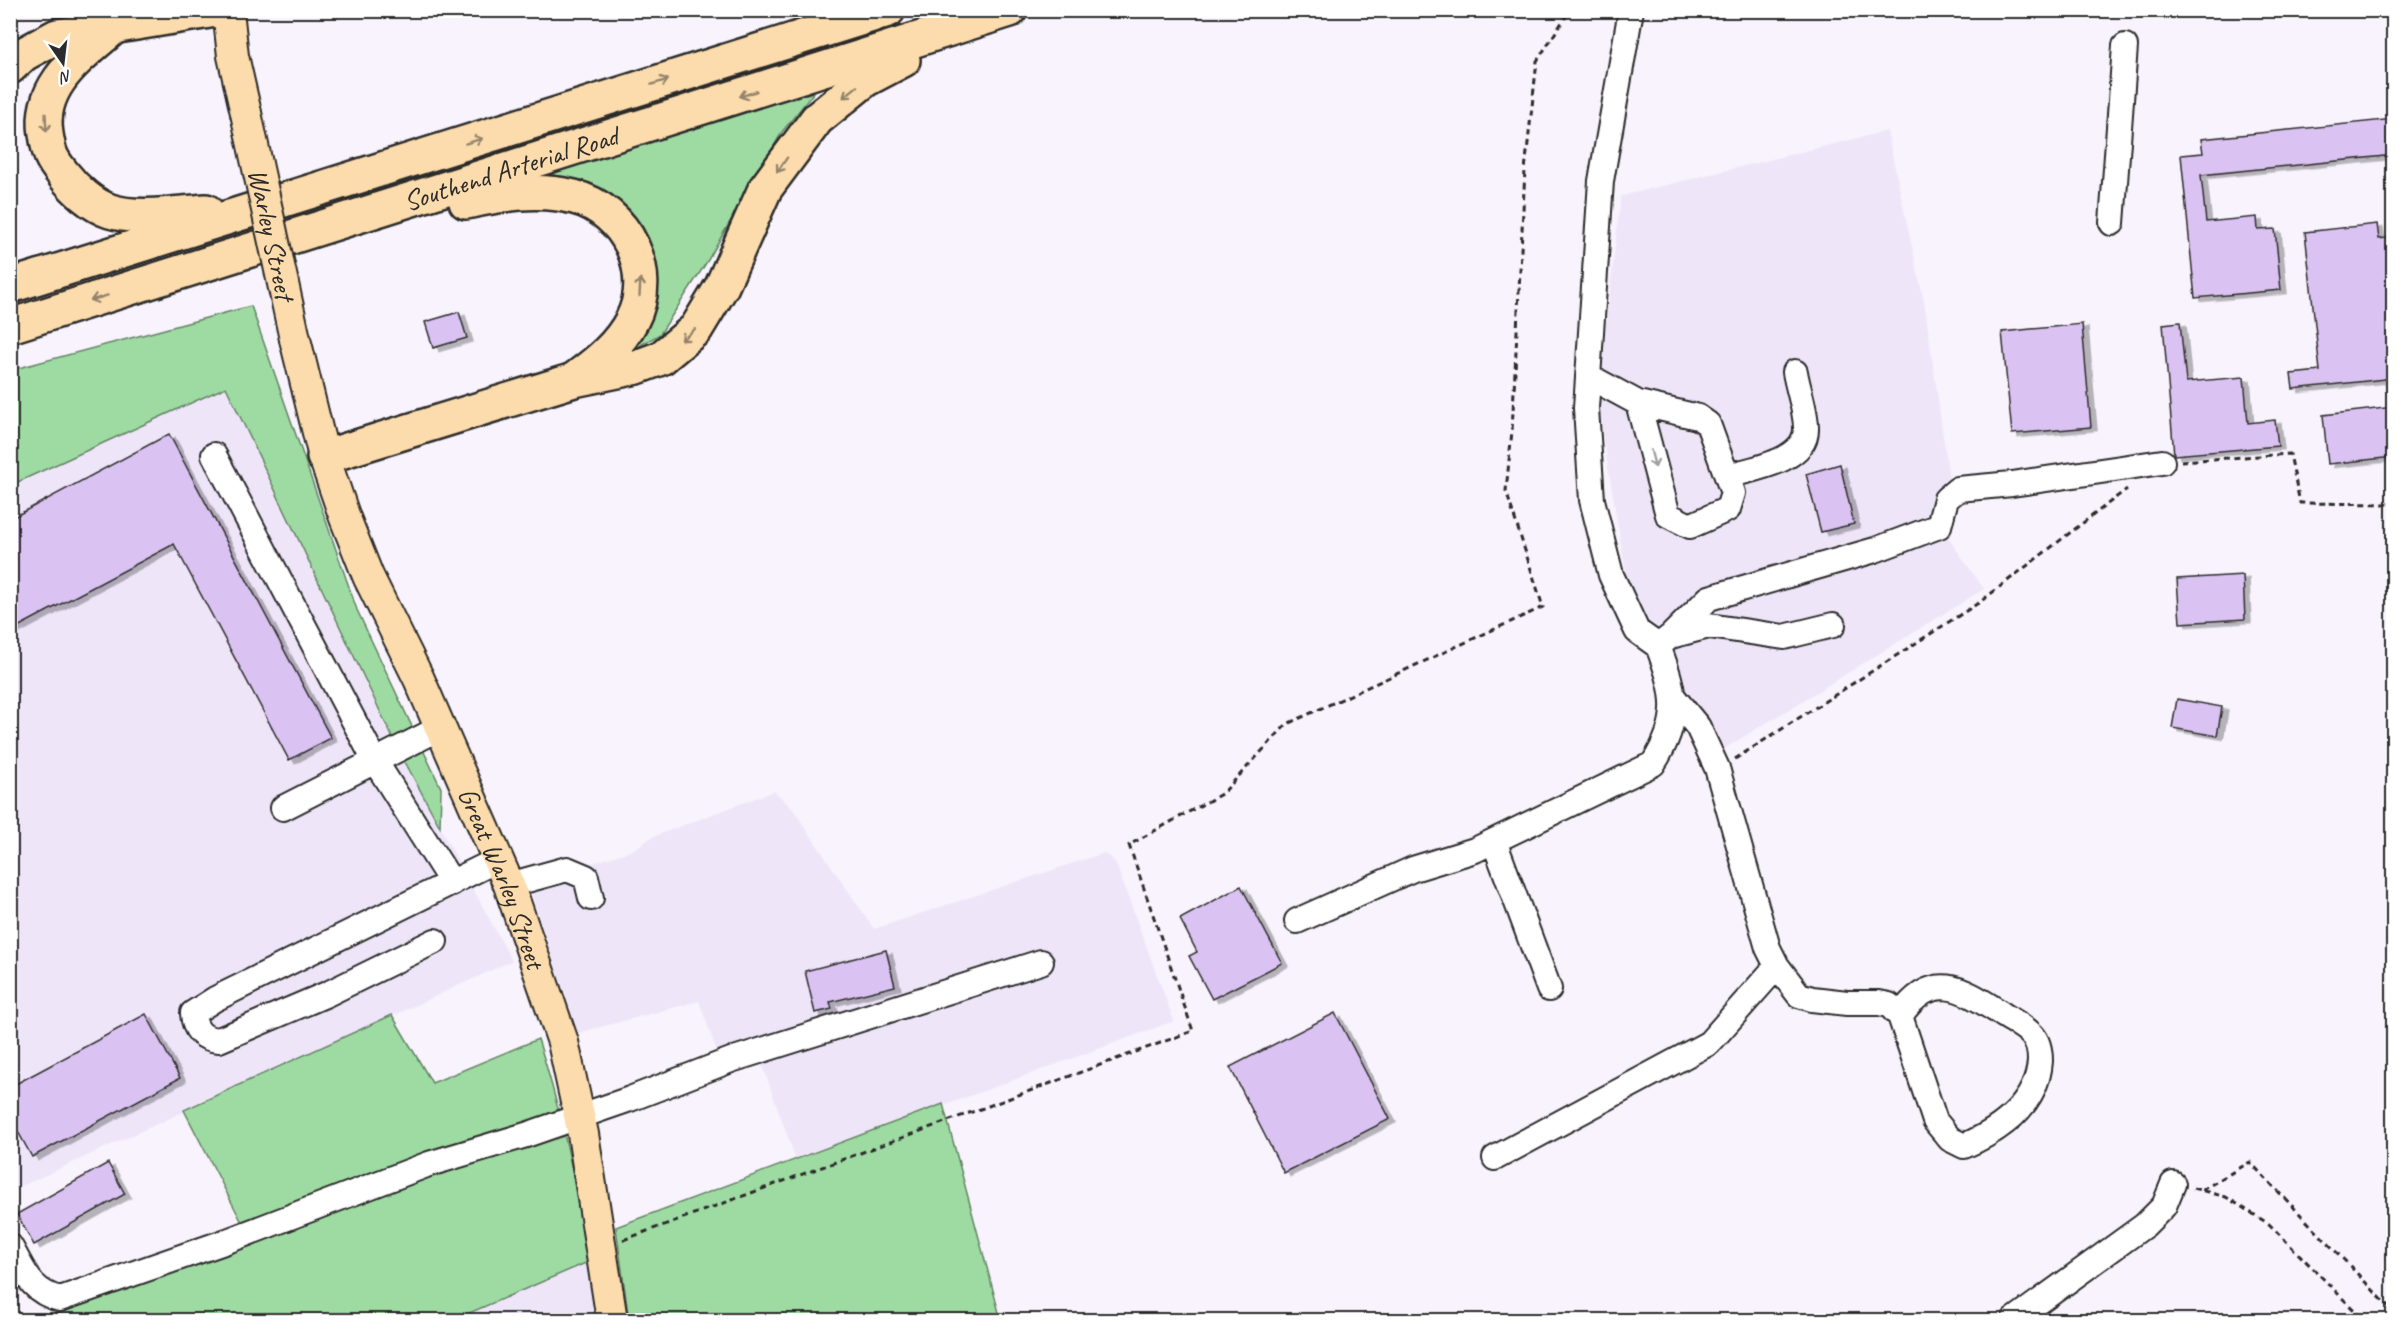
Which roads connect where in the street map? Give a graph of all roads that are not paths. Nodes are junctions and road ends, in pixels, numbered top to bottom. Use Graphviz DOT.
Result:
graph roads {
  1 [pos="216,10"];
  2 [pos="228,10"];
  3 [pos="888,10"];
  4 [pos="1010,10"];
  5 [pos="1015,10"];
  6 [pos="1631,10"];
  7 [pos="113,28"];
  8 [pos="2125,46"];
  9 [pos="10,68"];
  10 [pos="418,158"];
  11 [pos="2112,223"];
  12 [pos="155,281"];
  13 [pos="10,286"];
  14 [pos="10,326"];
  15 [pos="1795,372"];
  16 [pos="1588,376"];
  17 [pos="574,380"];
  18 [pos="1638,403"];
  19 [pos="214,455"];
  20 [pos="324,457"];
  21 [pos="2162,462"];
  22 [pos="1727,476"];
  23 [pos="1833,625"];
  24 [pos="1665,641"];
  25 [pos="1674,699"];
  26 [pos="440,728"];
  27 [pos="375,761"];
  28 [pos="283,808"];
  29 [pos="1494,841"];
  30 [pos="503,872"];
  31 [pos="452,883"];
  32 [pos="591,898"];
  33 [pos="1297,921"];
  34 [pos="435,941"];
  35 [pos="1041,962"];
  36 [pos="1777,966"];
  37 [pos="1550,989"];
  38 [pos="1900,1016"];
  39 [pos="580,1116"];
  40 [pos="1495,1158"];
  41 [pos="2173,1184"];
  42 [pos="10,1246"];
  43 [pos="612,1320"];
  44 [pos="2014,1320"];
  1 -- 7 [label="highway"];
  2 -- 20 [label="main road, Warley Street, bridge"];
  10 -- 3 [label="highway, Southend Arterial Road, one-way"];
  4 -- 12 [label="highway, Southend Arterial Road, one-way"];
  5 -- 17 [label="highway, one-way"];
  6 -- 16 [label="street"];
  7 -- 9 [label="highway"];
  7 -- 10 [label="highway, one-way"];
  8 -- 11 [label="street"];
  10 -- 13 [label="highway, Southend Arterial Road"];
  12 -- 14 [label="highway, Southend Arterial Road, one-way"];
  17 -- 12 [label="highway, one-way"];
  15 -- 22 [label="street"];
  16 -- 18 [label="street"];
  16 -- 24 [label="street"];
  17 -- 20 [label="highway"];
  18 -- 22 [label="street"];
  18 -- 22 [label="street, one-way"];
  19 -- 27 [label="street"];
  20 -- 26 [label="main road, Great Warley Street"];
  21 -- 24 [label="street"];
  23 -- 24 [label="street"];
  24 -- 25 [label="street"];
  25 -- 29 [label="street"];
  25 -- 36 [label="street"];
  26 -- 27 [label="street"];
  26 -- 30 [label="main road, Great Warley Street"];
  27 -- 28 [label="street"];
  27 -- 31 [label="street"];
  29 -- 33 [label="street"];
  29 -- 37 [label="street"];
  30 -- 31 [label="street"];
  30 -- 32 [label="street"];
  30 -- 39 [label="main road, Great Warley Street"];
  31 -- 34 [label="street"];
  35 -- 39 [label="street"];
  36 -- 38 [label="street"];
  36 -- 40 [label="street"];
  38 -- 38 [label="street"];
  39 -- 42 [label="street"];
  39 -- 43 [label="main road, Great Warley Street"];
  41 -- 44 [label="street"];
}
